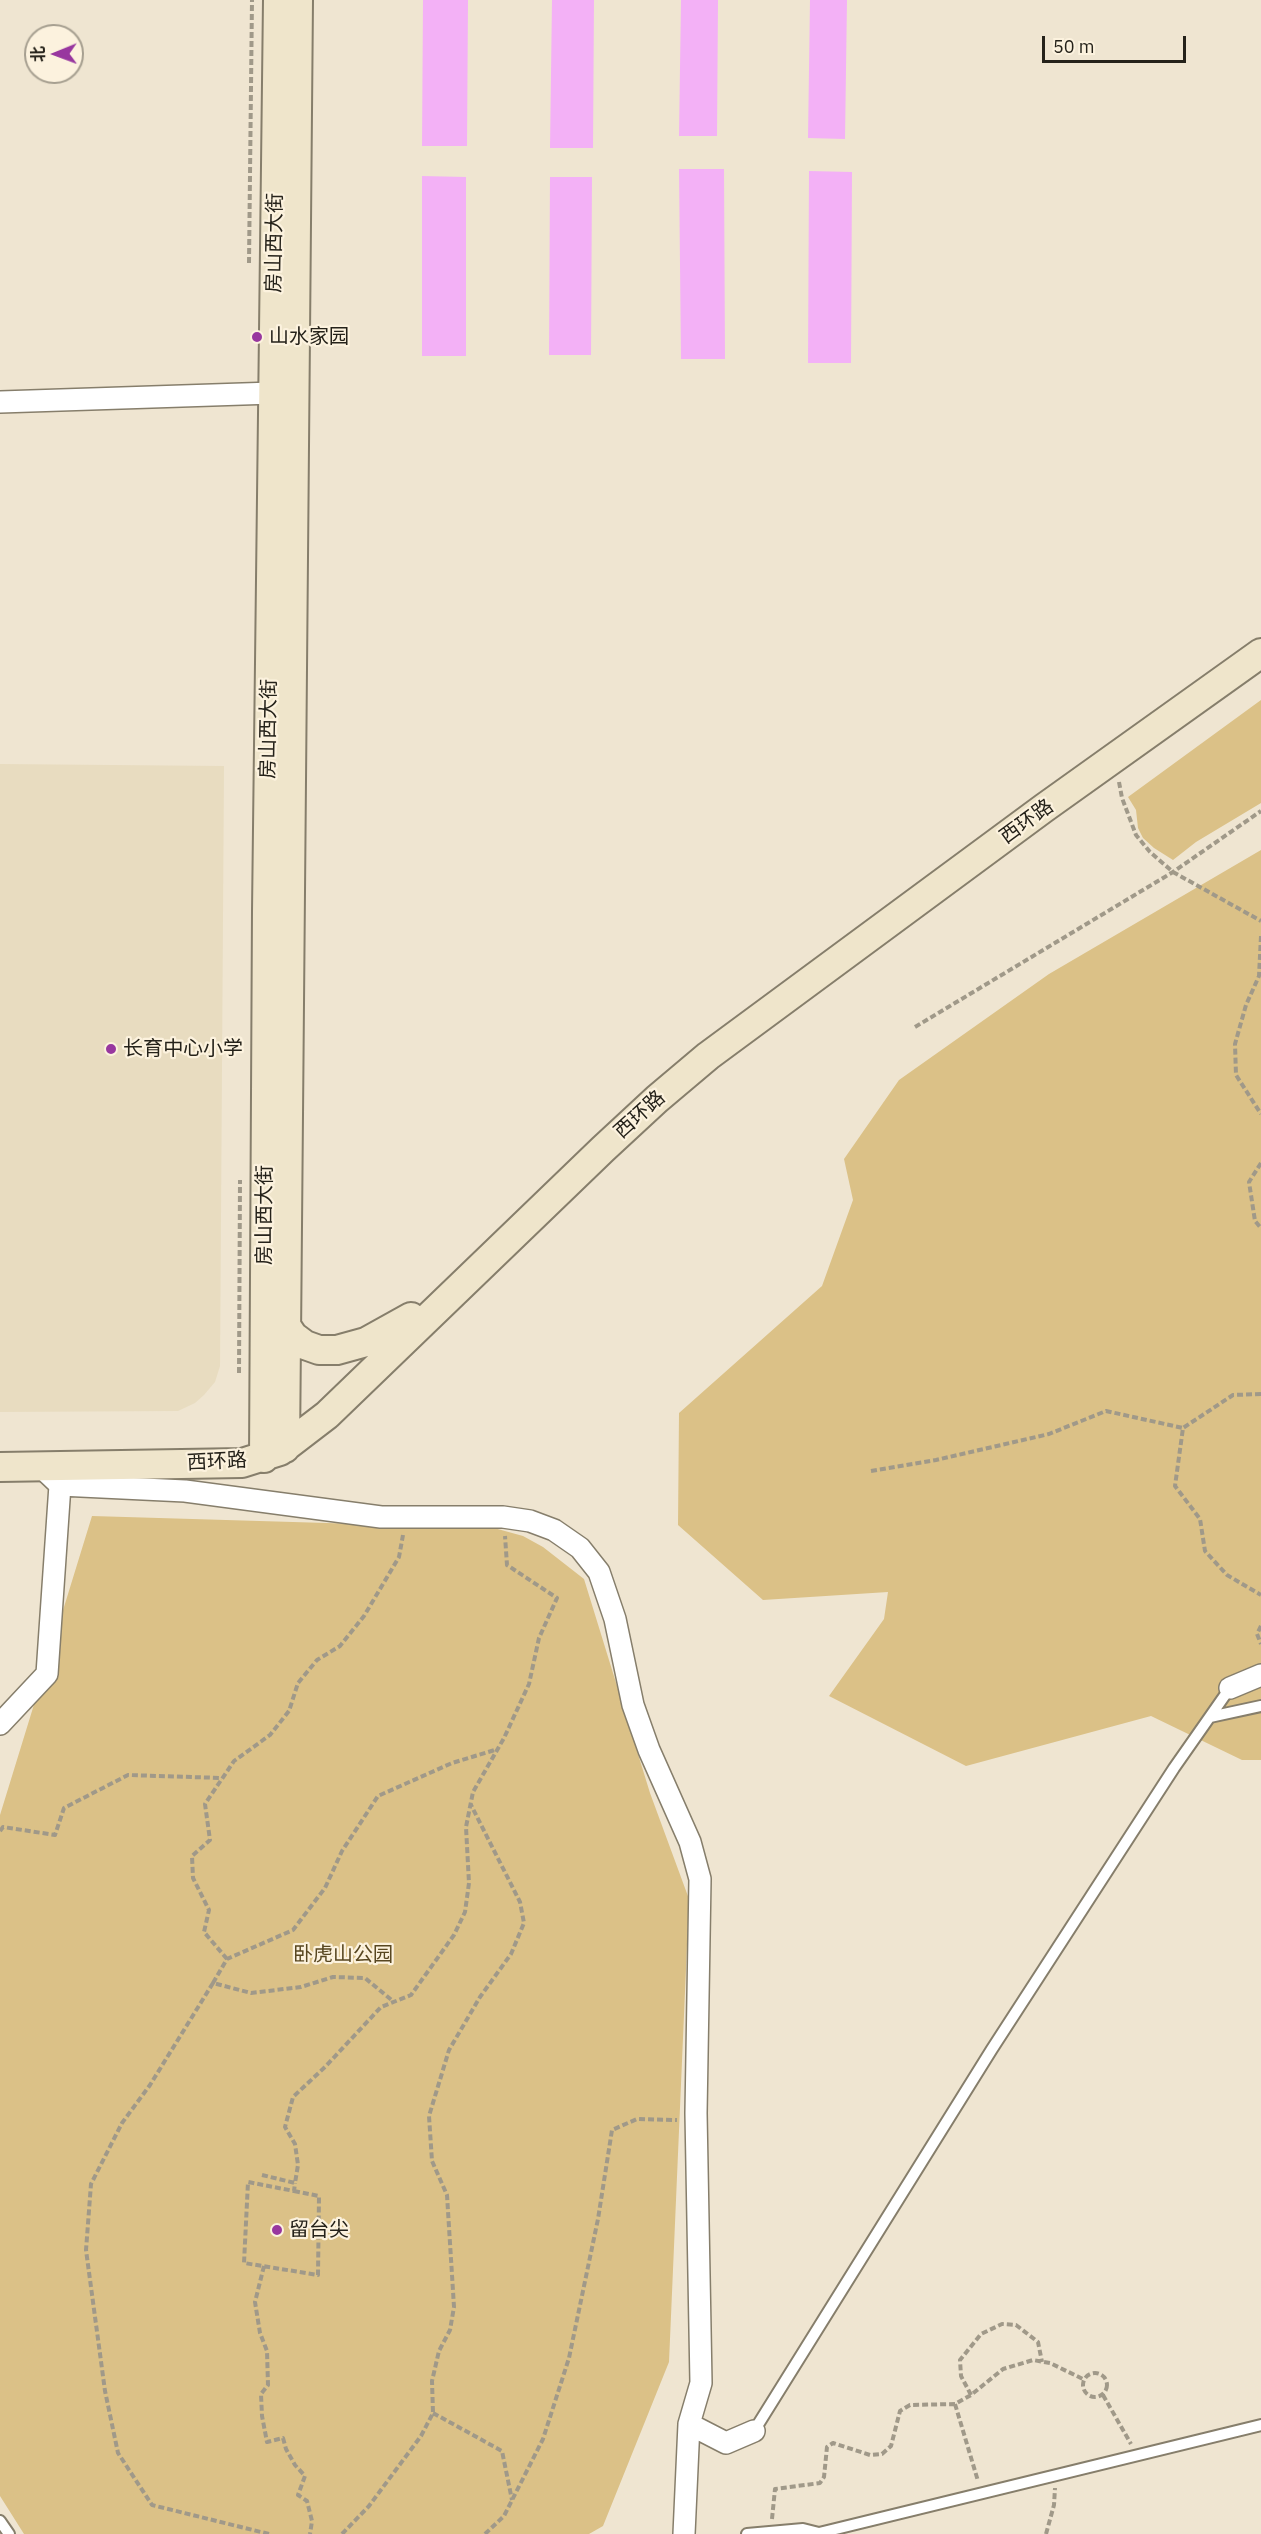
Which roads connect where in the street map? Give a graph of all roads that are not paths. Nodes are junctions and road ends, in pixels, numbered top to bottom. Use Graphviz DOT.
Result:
graph roads {
  1 [pos="278,0"];
  2 [pos="298,0"];
  3 [pos="273,393"];
  4 [pos="0,402"];
  5 [pos="1261,638"];
  6 [pos="1261,653"];
  7 [pos="411,1317"];
  8 [pos="285,1324"];
  9 [pos="274,1446"];
  10 [pos="0,1455"];
  11 [pos="0,1467"];
  12 [pos="50,1476"];
  13 [pos="1261,1675"];
  14 [pos="1230,1688"];
  15 [pos="1261,1706"];
  16 [pos="1210,1717"];
  17 [pos="0,1724"];
  18 [pos="689,2424"];
  19 [pos="1261,2425"];
  20 [pos="754,2431"];
  21 [pos="0,2521"];
  22 [pos="9,2534"];
  23 [pos="684,2534"];
  24 [pos="747,2534"];
  25 [pos="819,2534"];
  1 -- 3 [label="main road, 房山西大街"];
  2 -- 8 [label="main road, 房山西大街"];
  3 -- 4 [label="street"];
  3 -- 9 [label="main road, 房山西大街"];
  5 -- 7 [label="main road, 西环路"];
  6 -- 9 [label="main road, 西环路"];
  7 -- 8 [label="main road"];
  7 -- 9 [label="main road, 西环路"];
  8 -- 9 [label="main road, 房山西大街"];
  9 -- 10 [label="main road, 西环路"];
  9 -- 12 [label="main road, 西环路"];
  11 -- 12 [label="main road, 西环路"];
  12 -- 17 [label="street"];
  12 -- 18 [label="street"];
  13 -- 14 [label="street"];
  14 -- 16 [label="lane"];
  15 -- 16 [label="lane"];
  16 -- 20 [label="lane"];
  18 -- 20 [label="street"];
  18 -- 23 [label="street"];
  19 -- 25 [label="lane"];
  21 -- 22 [label="lane"];
  24 -- 25 [label="lane"];
}
